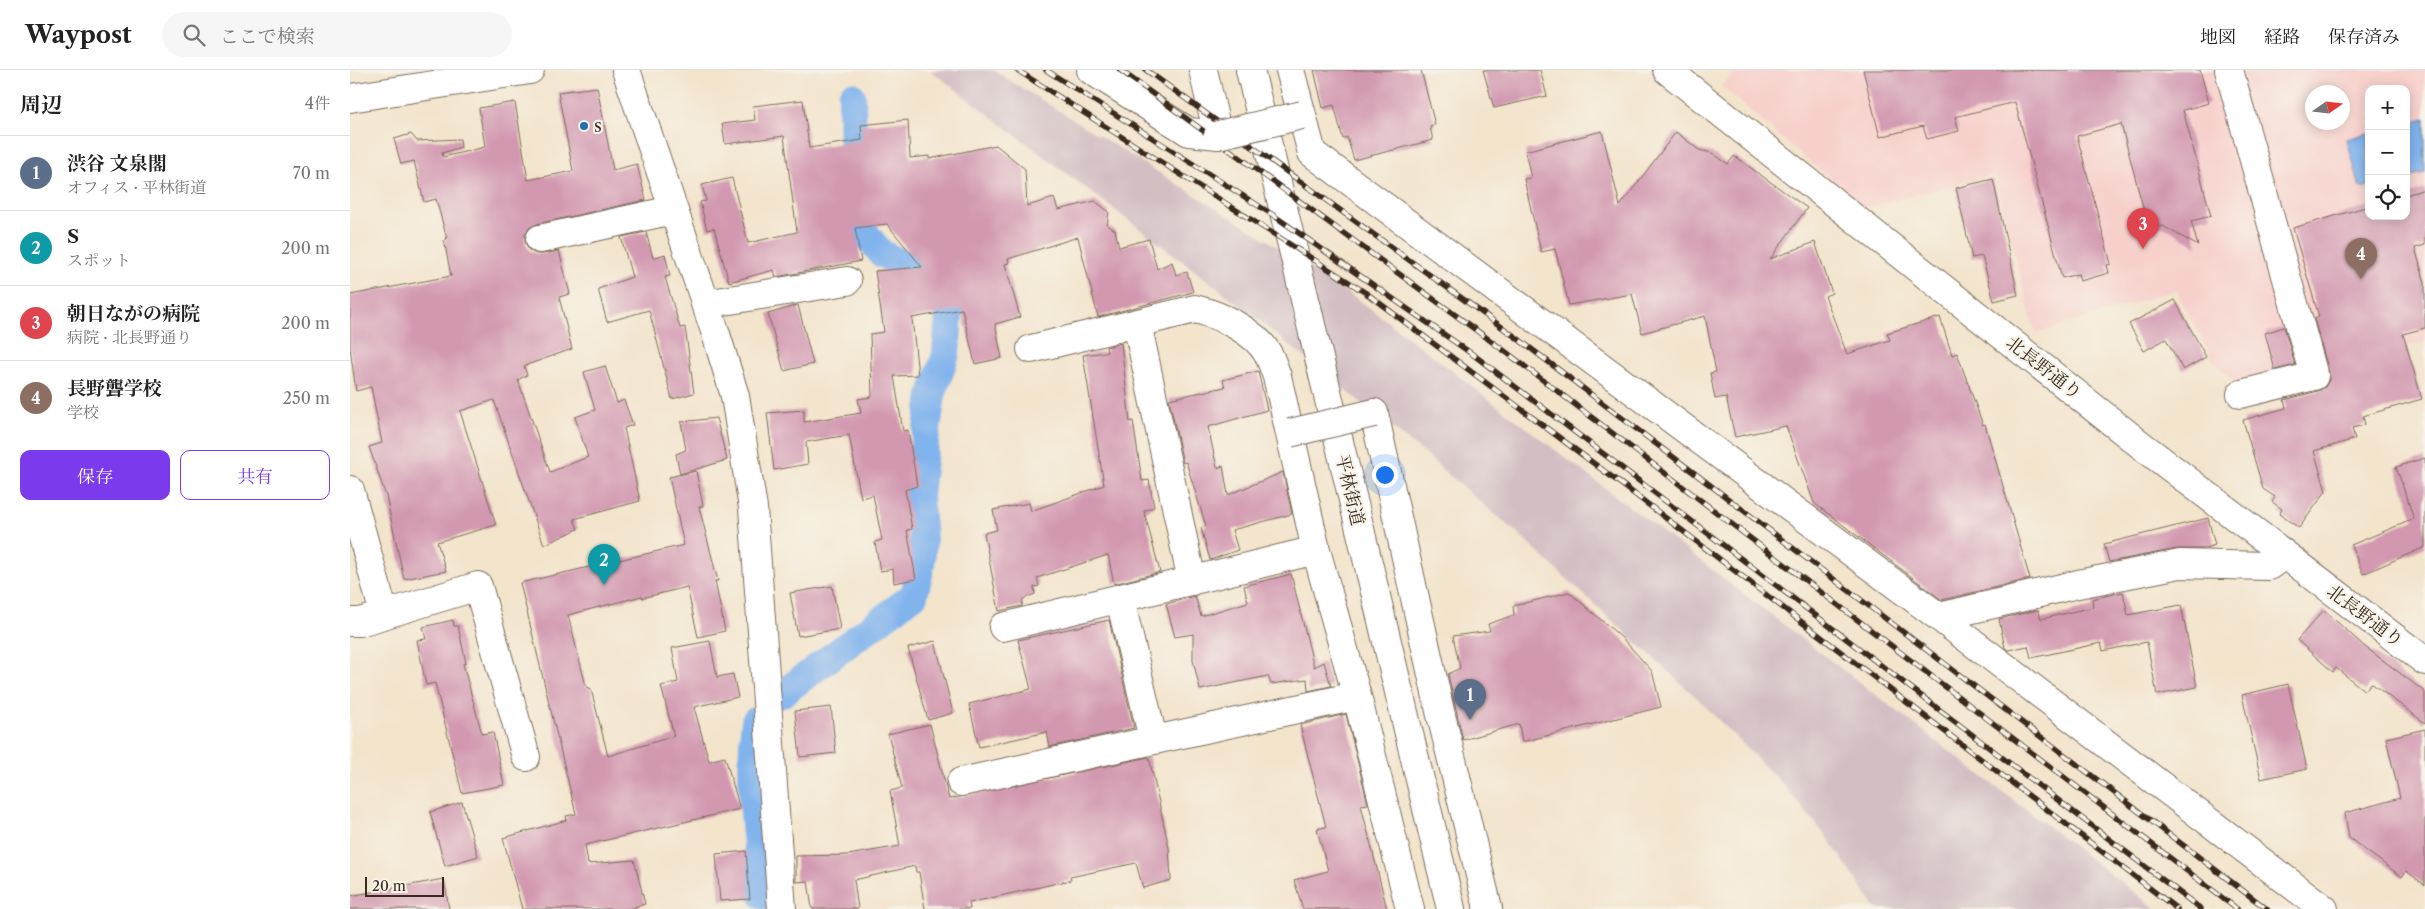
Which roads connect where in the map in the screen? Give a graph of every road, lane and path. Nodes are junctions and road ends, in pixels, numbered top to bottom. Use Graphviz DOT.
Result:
graph roads {
  1 [pos="530,70"];
  2 [pos="626,70"];
  3 [pos="1091,70"];
  4 [pos="1203,70"];
  5 [pos="1250,70"];
  6 [pos="1290,70"];
  7 [pos="1667,70"];
  8 [pos="2229,70"];
  9 [pos="350,98"];
  10 [pos="1302,115"];
  11 [pos="1218,135"];
  12 [pos="673,210"];
  13 [pos="540,239"];
  14 [pos="847,281"];
  15 [pos="705,304"];
  16 [pos="1137,323"];
  17 [pos="1031,349"];
  18 [pos="2241,394"];
  19 [pos="1290,433"];
  20 [pos="350,490"];
  21 [pos="1316,550"];
  22 [pos="2284,555"];
  23 [pos="1192,581"];
  24 [pos="1120,599"];
  25 [pos="384,614"];
  26 [pos="1939,617"];
  27 [pos="350,622"];
  28 [pos="1003,627"];
  29 [pos="2425,661"];
  30 [pos="1357,696"];
  31 [pos="1153,739"];
  32 [pos="526,757"];
  33 [pos="960,782"];
  34 [pos="777,908"];
  35 [pos="1410,909"];
  36 [pos="1451,909"];
  37 [pos="1487,909"];
  38 [pos="2324,909"];
  1 -- 9 [label="main road"];
  2 -- 12 [label="main road"];
  3 -- 11 [label="main road"];
  4 -- 11 [label="main road"];
  5 -- 36 [label="main road, 平林街道"];
  6 -- 10 [label="main road"];
  7 -- 22 [label="main road, 北長野通り"];
  8 -- 18 [label="main road"];
  10 -- 11 [label="main road, bridge"];
  10 -- 26 [label="main road"];
  12 -- 13 [label="main road"];
  12 -- 15 [label="main road"];
  14 -- 15 [label="main road"];
  15 -- 34 [label="main road"];
  16 -- 17 [label="main road"];
  16 -- 19 [label="main road"];
  16 -- 23 [label="main road"];
  19 -- 21 [label="main road"];
  19 -- 37 [label="main road, bridge"];
  20 -- 25 [label="main road"];
  21 -- 23 [label="main road"];
  21 -- 30 [label="main road"];
  22 -- 26 [label="main road"];
  22 -- 29 [label="main road, 北長野通り"];
  23 -- 24 [label="main road"];
  24 -- 28 [label="main road"];
  24 -- 31 [label="main road"];
  25 -- 27 [label="main road"];
  25 -- 32 [label="main road"];
  26 -- 38 [label="main road"];
  30 -- 31 [label="main road"];
  30 -- 35 [label="main road"];
  31 -- 33 [label="main road"];
}
